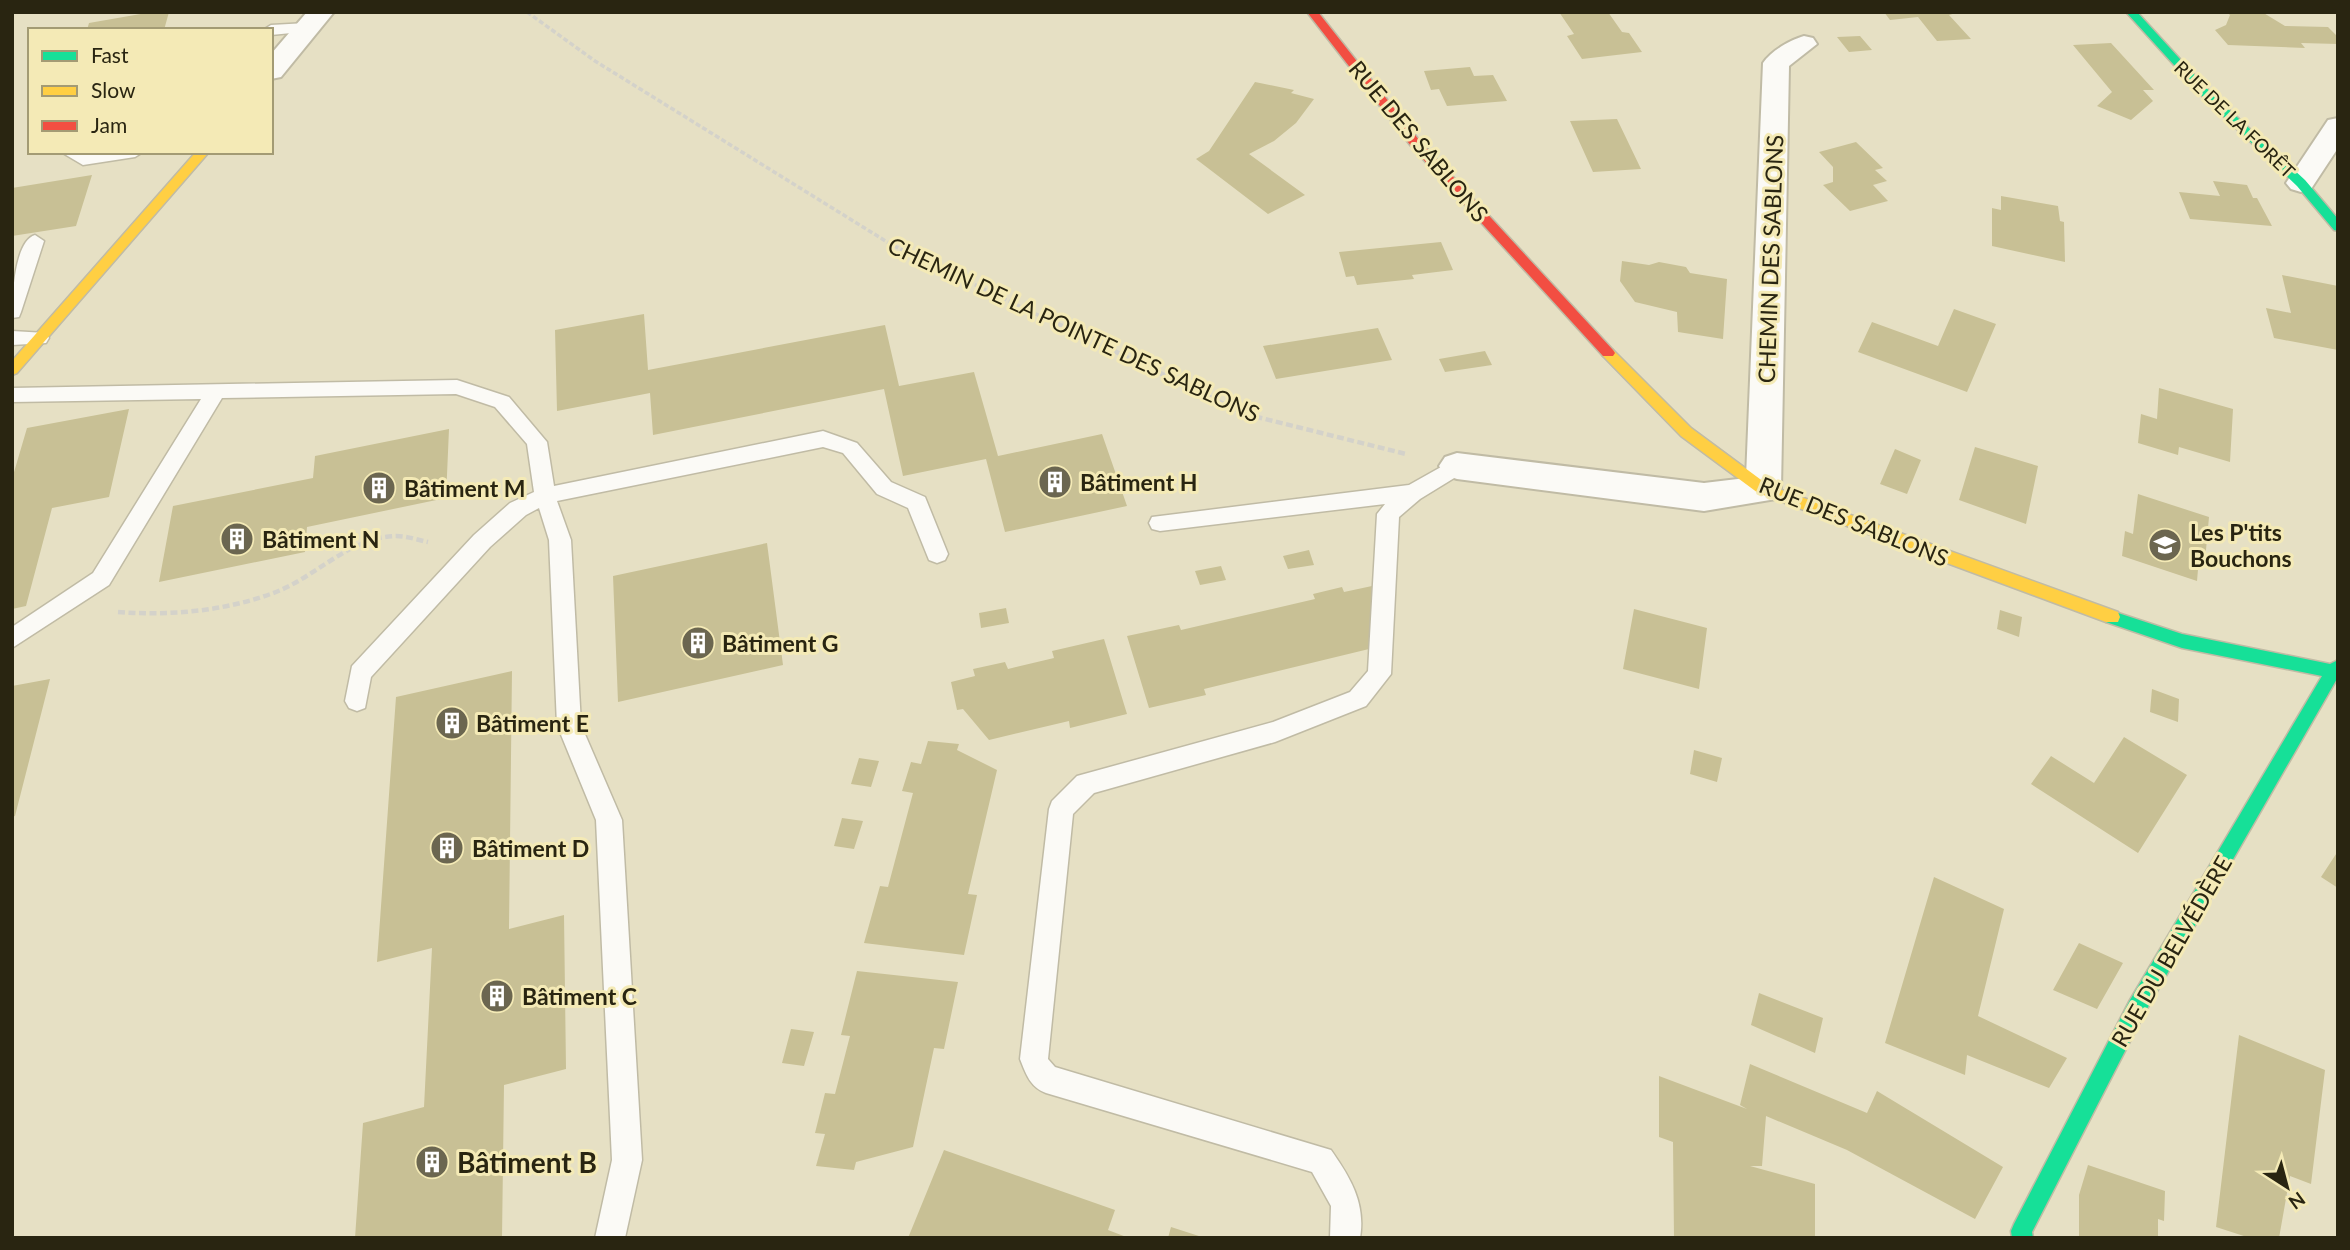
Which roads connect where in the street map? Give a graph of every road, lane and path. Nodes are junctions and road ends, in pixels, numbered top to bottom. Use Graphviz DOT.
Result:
graph roads {
  1 [pos="527,12"];
  2 [pos="1312,12"];
  3 [pos="2131,12"];
  4 [pos="314,20"];
  5 [pos="273,30"];
  6 [pos="1804,44"];
  7 [pos="273,69"];
  8 [pos="2338,126"];
  9 [pos="72,154"];
  10 [pos="122,154"];
  11 [pos="200,154"];
  12 [pos="2301,183"];
  13 [pos="2338,228"];
  14 [pos="35,241"];
  15 [pos="12,312"];
  16 [pos="12,338"];
  17 [pos="39,338"];
  18 [pos="12,370"];
  19 [pos="215,393"];
  20 [pos="12,395"];
  21 [pos="1457,466"];
  22 [pos="1763,489"];
  23 [pos="1413,493"];
  24 [pos="545,496"];
  25 [pos="1160,523"];
  26 [pos="482,541"];
  27 [pos="937,554"];
  28 [pos="61,607"];
  29 [pos="12,639"];
  30 [pos="2335,669"];
  31 [pos="357,701"];
  32 [pos="610,1238"];
  33 [pos="1345,1238"];
  34 [pos="2022,1238"];
  1 -- 21 [label="path, CHEMIN DE LA POINTE DES SABLONS"];
  2 -- 22 [label="street, RUE DES SABLONS"];
  3 -- 12 [label="street, RUE DE LA FORÊT"];
  4 -- 5 [label="lane"];
  4 -- 7 [label="street"];
  6 -- 22 [label="street, CHEMIN DES SABLONS"];
  8 -- 12 [label="street"];
  9 -- 10 [label="lane"];
  11 -- 17 [label="street"];
  12 -- 13 [label="street, RUE DE LA FORÊT"];
  14 -- 15 [label="lane"];
  16 -- 17 [label="lane"];
  17 -- 18 [label="street"];
  19 -- 20 [label="lane"];
  19 -- 24 [label="lane"];
  19 -- 28 [label="lane"];
  21 -- 22 [label="street"];
  21 -- 23 [label="lane"];
  22 -- 30 [label="street, RUE DES SABLONS"];
  23 -- 25 [label="lane"];
  23 -- 33 [label="lane"];
  24 -- 26 [label="lane"];
  24 -- 27 [label="lane"];
  24 -- 32 [label="lane"];
  26 -- 28 [label="path"];
  26 -- 31 [label="lane"];
  28 -- 29 [label="lane"];
  30 -- 34 [label="street, RUE DU BELVÉDÈRE"];
}
